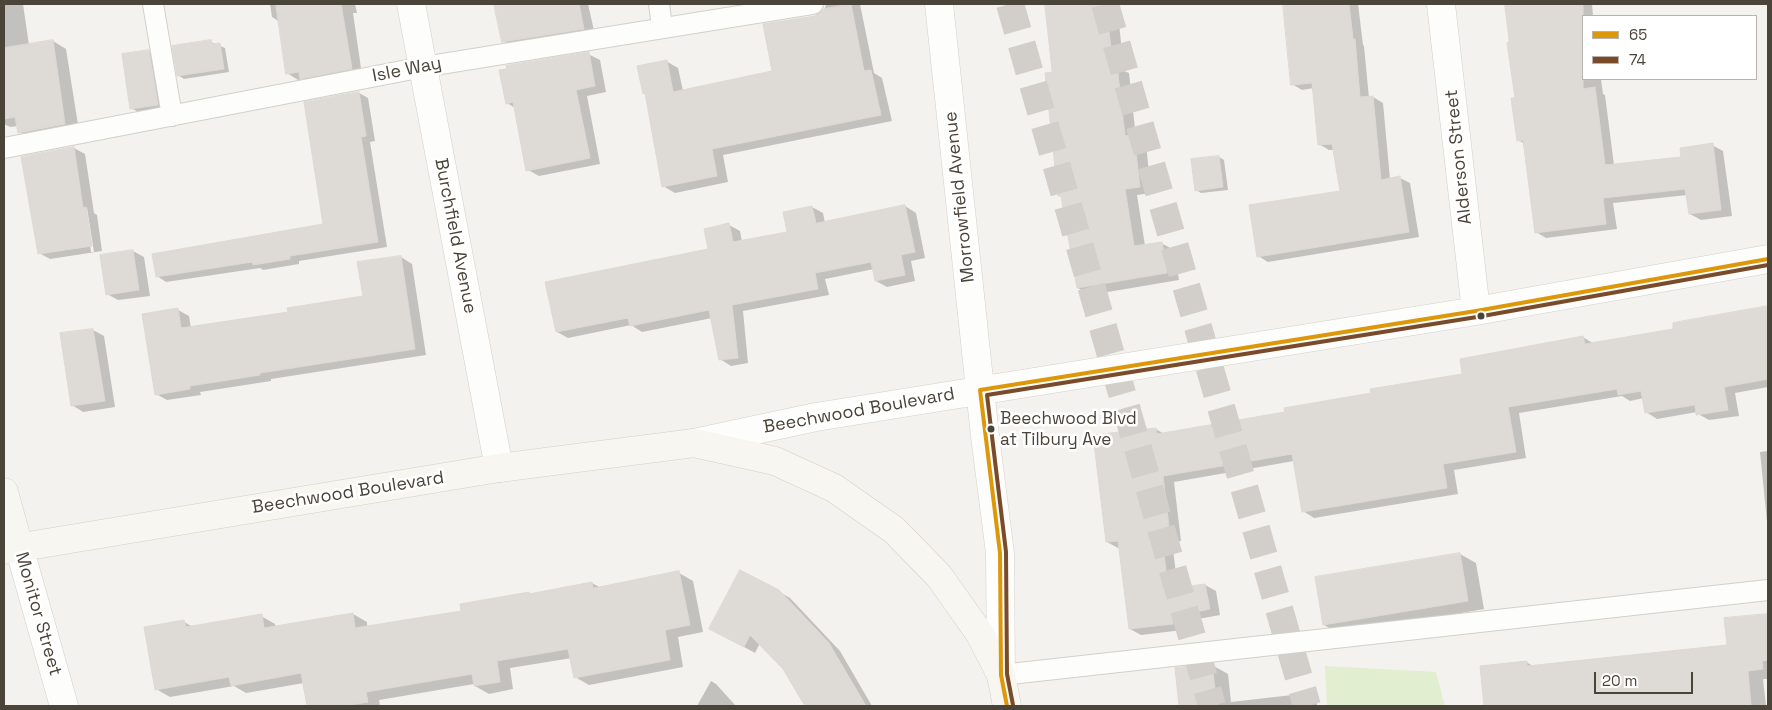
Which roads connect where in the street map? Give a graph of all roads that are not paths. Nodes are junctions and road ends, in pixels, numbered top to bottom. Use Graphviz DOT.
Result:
graph roads {
  1 [pos="153,4"];
  2 [pos="411,4"];
  3 [pos="659,4"];
  4 [pos="813,4"];
  5 [pos="939,4"];
  6 [pos="1441,4"];
  7 [pos="662,27"];
  8 [pos="423,67"];
  9 [pos="172,116"];
  10 [pos="4,148"];
  11 [pos="1768,259"];
  12 [pos="1476,311"];
  13 [pos="980,390"];
  14 [pos="694,443"];
  15 [pos="499,468"];
  16 [pos="4,492"];
  17 [pos="12,548"];
  18 [pos="1768,590"];
  19 [pos="1002,675"];
  20 [pos="64,706"];
  21 [pos="1007,706"];
  1 -- 9 [label="lane"];
  2 -- 8 [label="street, Burchfield Avenue"];
  3 -- 7 [label="lane"];
  4 -- 7 [label="lane, Isle Way"];
  5 -- 13 [label="street, Morrowfield Avenue"];
  6 -- 12 [label="street, Alderson Street"];
  7 -- 8 [label="lane, Isle Way"];
  8 -- 9 [label="lane, Isle Way"];
  8 -- 15 [label="street, Burchfield Avenue"];
  9 -- 10 [label="lane, Isle Way"];
  11 -- 12 [label="street"];
  12 -- 13 [label="street"];
  13 -- 14 [label="street, Beechwood Boulevard"];
  13 -- 19 [label="street, Beechwood Boulevard"];
  14 -- 15 [label="street, Beechwood Boulevard"];
  14 -- 19 [label="street, Beechwood Boulevard"];
  15 -- 17 [label="street, Beechwood Boulevard"];
  16 -- 17 [label="street, Monitor Street"];
  17 -- 20 [label="street, Monitor Street"];
  18 -- 19 [label="lane"];
  19 -- 21 [label="street, Beechwood Boulevard"];
}
